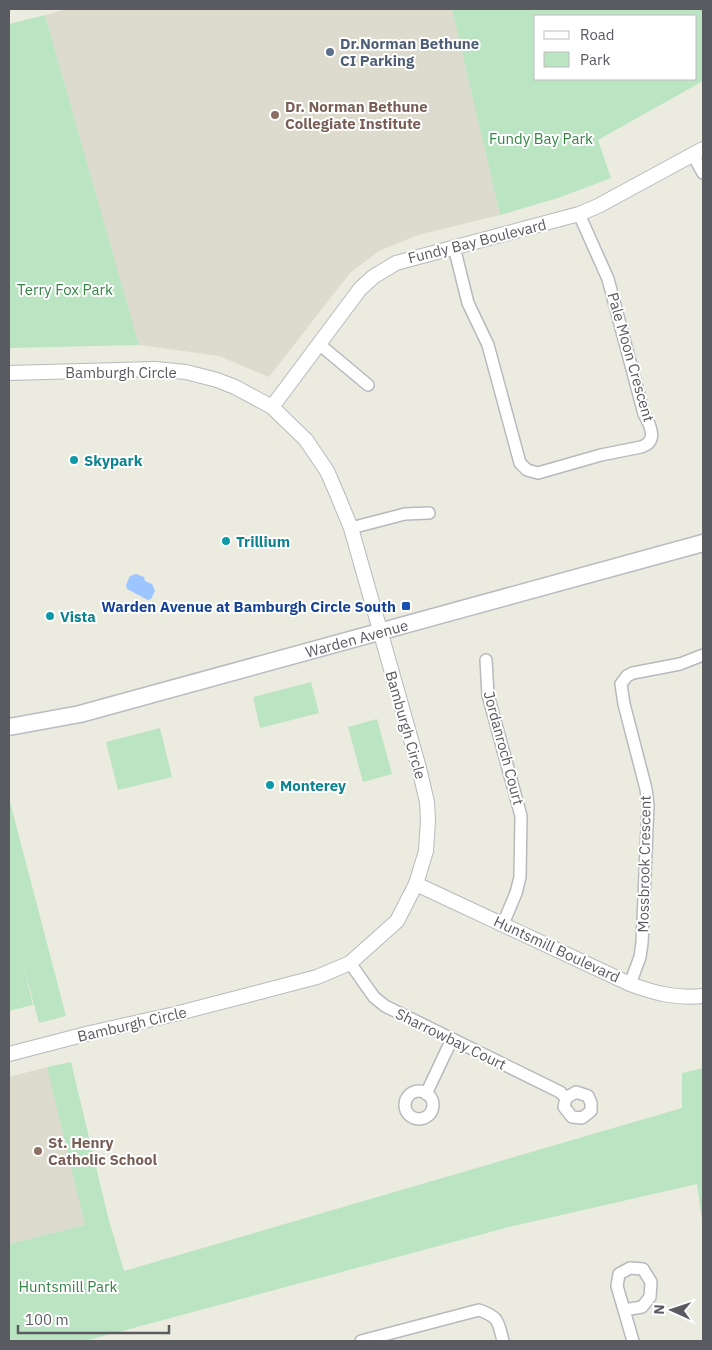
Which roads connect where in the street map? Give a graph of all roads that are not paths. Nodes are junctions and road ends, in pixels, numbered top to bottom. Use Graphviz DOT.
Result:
graph roads {
  1 [pos="698,152"];
  2 [pos="703,173"];
  3 [pos="578,214"];
  4 [pos="454,247"];
  5 [pos="318,344"];
  6 [pos="9,373"];
  7 [pos="368,385"];
  8 [pos="272,407"];
  9 [pos="429,513"];
  10 [pos="351,528"];
  11 [pos="703,543"];
  12 [pos="380,632"];
  13 [pos="703,656"];
  14 [pos="486,660"];
  15 [pos="9,727"];
  16 [pos="416,884"];
  17 [pos="503,924"];
  18 [pos="350,963"];
  19 [pos="630,984"];
  20 [pos="703,996"];
  21 [pos="452,1039"];
  22 [pos="9,1054"];
  23 [pos="426,1094"];
  24 [pos="566,1098"];
  25 [pos="624,1310"];
  26 [pos="361,1341"];
  27 [pos="503,1341"];
  28 [pos="633,1341"];
  1 -- 2 [label="street"];
  1 -- 3 [label="street, Fundy Bay Boulevard"];
  3 -- 4 [label="street, Fundy Bay Boulevard"];
  3 -- 4 [label="street, Pale Moon Crescent"];
  4 -- 5 [label="street, Fundy Bay Boulevard"];
  5 -- 7 [label="street"];
  5 -- 8 [label="street, Fundy Bay Boulevard"];
  6 -- 8 [label="street, Bamburgh Circle"];
  8 -- 10 [label="street, Bamburgh Circle"];
  9 -- 10 [label="street"];
  10 -- 12 [label="street, Bamburgh Circle"];
  11 -- 12 [label="main road, Warden Avenue"];
  12 -- 15 [label="main road, Warden Avenue"];
  12 -- 16 [label="street, Bamburgh Circle"];
  13 -- 19 [label="street, Mossbrook Crescent"];
  14 -- 17 [label="street, Jordanroch Court"];
  16 -- 17 [label="street, Huntsmill Boulevard"];
  16 -- 18 [label="street, Bamburgh Circle"];
  17 -- 19 [label="street, Huntsmill Boulevard"];
  18 -- 21 [label="street, Sharrowbay Court"];
  18 -- 22 [label="street, Bamburgh Circle"];
  19 -- 20 [label="street, Huntsmill Boulevard"];
  21 -- 23 [label="street"];
  21 -- 24 [label="street, Sharrowbay Court"];
  25 -- 28 [label="street"];
  26 -- 27 [label="street"];
}
